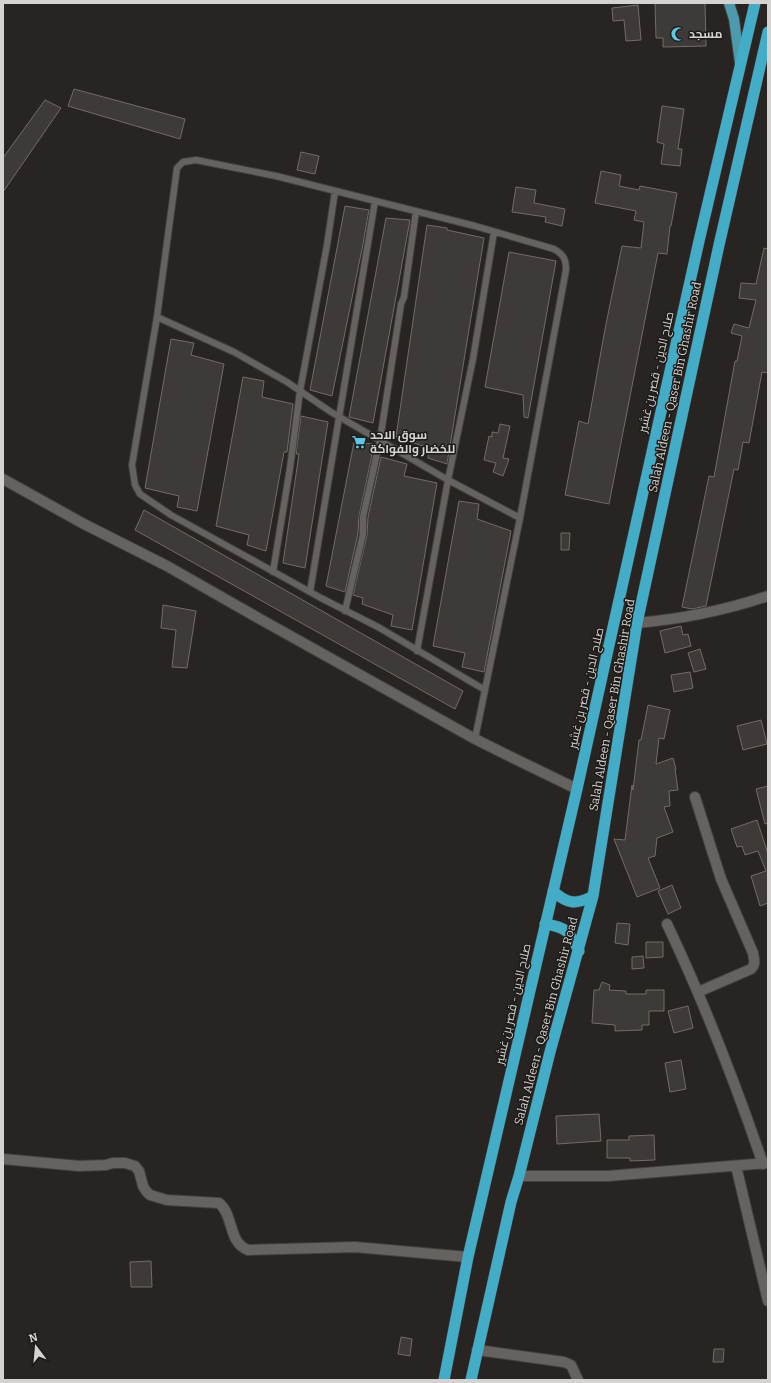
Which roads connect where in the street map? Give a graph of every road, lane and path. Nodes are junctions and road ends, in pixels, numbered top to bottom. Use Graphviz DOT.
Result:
graph roads {
  1 [pos="729,3"];
  2 [pos="755,3"];
  3 [pos="768,32"];
  4 [pos="766,47"];
  5 [pos="740,63"];
  6 [pos="335,191"];
  7 [pos="376,201"];
  8 [pos="416,211"];
  9 [pos="494,232"];
  10 [pos="157,317"];
  11 [pos="300,391"];
  12 [pos="339,417"];
  13 [pos="380,440"];
  14 [pos="3,479"];
  15 [pos="448,480"];
  16 [pos="520,518"];
  17 [pos="273,572"];
  18 [pos="310,592"];
  19 [pos="768,596"];
  20 [pos="345,611"];
  21 [pos="637,624"];
  22 [pos="417,650"];
  23 [pos="485,690"];
  24 [pos="475,739"];
  25 [pos="577,789"];
  26 [pos="695,797"];
  27 [pos="553,891"];
  28 [pos="593,896"];
  29 [pos="544,924"];
  30 [pos="667,924"];
  31 [pos="579,951"];
  32 [pos="698,992"];
  33 [pos="3,1159"];
  34 [pos="766,1164"];
  35 [pos="736,1166"];
  36 [pos="519,1176"];
  37 [pos="468,1257"];
  38 [pos="768,1301"];
  39 [pos="477,1350"];
  40 [pos="444,1380"];
  41 [pos="471,1380"];
  42 [pos="578,1380"];
  1 -- 5 [label="main road"];
  2 -- 5 [label="highway, صلاح الدين - قصر بن غشير"];
  3 -- 4 [label="highway, Salah Aldeen - Qaser Bin Ghashir Road"];
  4 -- 21 [label="highway, Salah Aldeen - Qaser Bin Ghashir Road"];
  5 -- 25 [label="highway, صلاح الدين - قصر بن غشير"];
  6 -- 7 [label="lane"];
  6 -- 10 [label="lane"];
  6 -- 11 [label="lane"];
  7 -- 8 [label="lane"];
  7 -- 12 [label="lane"];
  8 -- 9 [label="lane"];
  8 -- 13 [label="lane"];
  9 -- 15 [label="lane"];
  9 -- 16 [label="lane"];
  10 -- 11 [label="lane"];
  10 -- 17 [label="lane"];
  11 -- 12 [label="lane"];
  11 -- 17 [label="lane"];
  12 -- 13 [label="lane"];
  12 -- 18 [label="lane"];
  13 -- 15 [label="lane"];
  13 -- 20 [label="lane"];
  14 -- 24 [label="street"];
  15 -- 16 [label="lane"];
  15 -- 22 [label="lane"];
  16 -- 23 [label="lane"];
  17 -- 18 [label="lane"];
  18 -- 20 [label="lane"];
  19 -- 21 [label="street"];
  20 -- 22 [label="lane"];
  21 -- 28 [label="highway, Salah Aldeen - Qaser Bin Ghashir Road"];
  22 -- 23 [label="lane"];
  23 -- 24 [label="lane"];
  24 -- 25 [label="street"];
  25 -- 27 [label="highway, صلاح الدين - قصر بن غشير"];
  26 -- 32 [label="street"];
  27 -- 28 [label="highway"];
  27 -- 29 [label="highway, صلاح الدين - قصر بن غشير"];
  28 -- 31 [label="highway, Salah Aldeen - Qaser Bin Ghashir Road"];
  29 -- 31 [label="highway"];
  29 -- 37 [label="highway, صلاح الدين - قصر بن غشير"];
  30 -- 32 [label="street"];
  31 -- 36 [label="highway, Salah Aldeen - Qaser Bin Ghashir Road"];
  32 -- 34 [label="street"];
  33 -- 37 [label="street"];
  34 -- 35 [label="street"];
  35 -- 36 [label="street"];
  35 -- 38 [label="street"];
  36 -- 39 [label="highway, Salah Aldeen - Qaser Bin Ghashir Road"];
  37 -- 40 [label="highway, صلاح الدين - قصر بن غشير"];
  39 -- 41 [label="highway, Salah Aldeen - Qaser Bin Ghashir Road"];
  39 -- 42 [label="street"];
}
